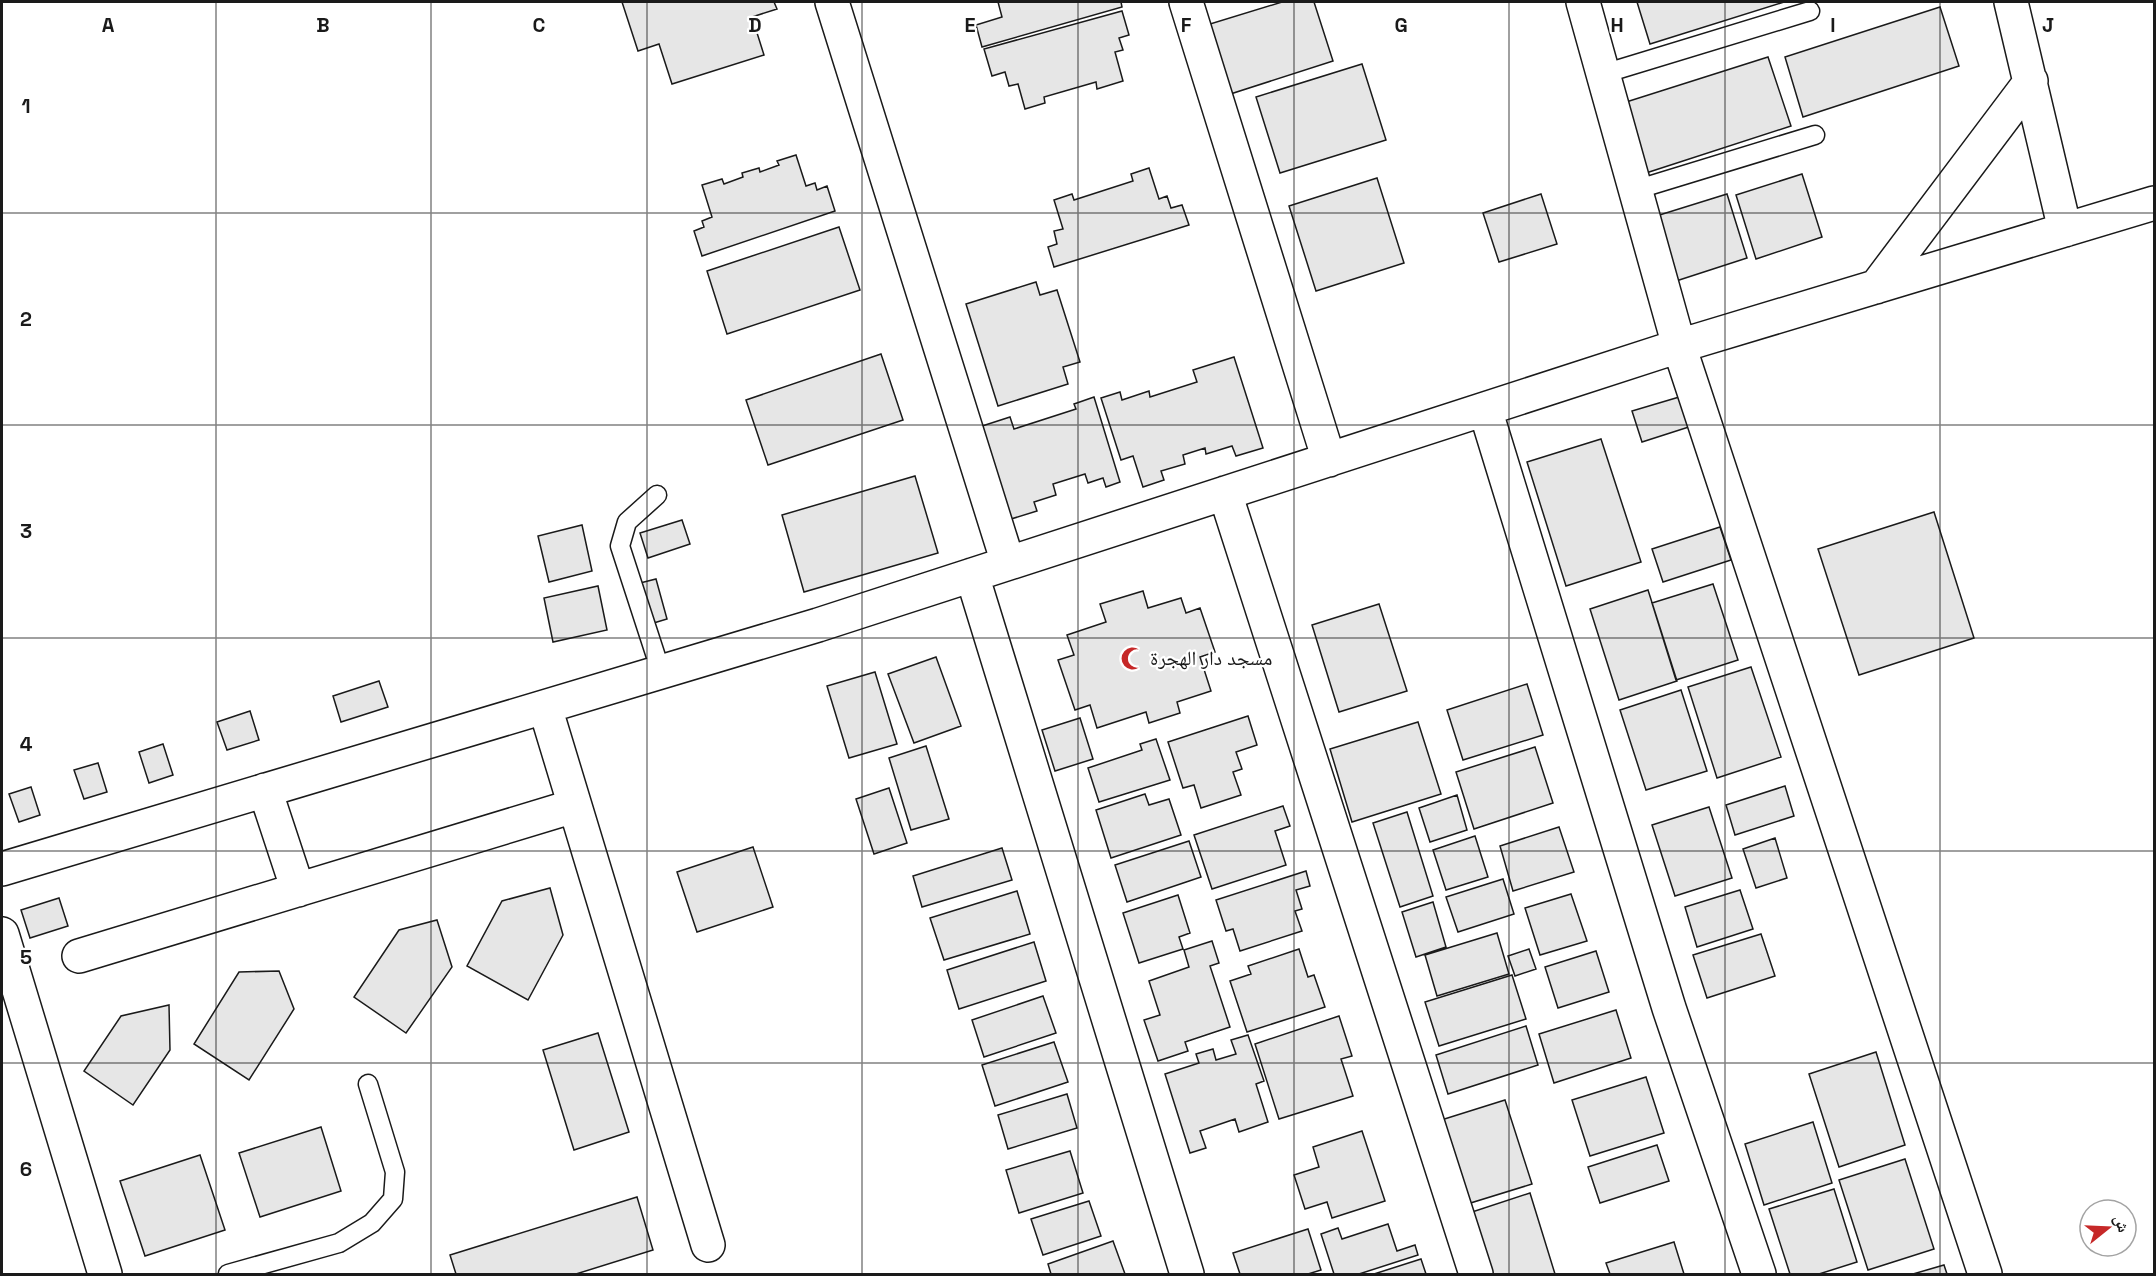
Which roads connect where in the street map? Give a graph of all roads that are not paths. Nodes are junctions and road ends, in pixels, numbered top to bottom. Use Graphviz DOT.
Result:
graph roads {
  1 [pos="832,2"];
  2 [pos="1186,2"];
  3 [pos="1583,2"];
  4 [pos="2011,2"];
  5 [pos="1810,11"];
  6 [pos="1603,74"];
  7 [pos="2031,81"];
  8 [pos="1815,135"];
  9 [pos="1635,190"];
  10 [pos="2154,203"];
  11 [pos="2065,230"];
  12 [pos="1876,287"];
  13 [pos="1679,346"];
  14 [pos="1485,409"];
  15 [pos="1329,460"];
  16 [pos="1225,493"];
  17 [pos="657,495"];
  18 [pos="1008,563"];
  19 [pos="972,575"];
  20 [pos="661,672"];
  21 [pos="544,707"];
  22 [pos="265,790"];
  23 [pos="574,806"];
  24 [pos="2,869"];
  25 [pos="298,890"];
  26 [pos="2,934"];
  27 [pos="79,956"];
  28 [pos="368,1084"];
  29 [pos="708,1245"];
  30 [pos="105,1275"];
  31 [pos="228,1275"];
  32 [pos="1187,1275"];
  33 [pos="1476,1275"];
  34 [pos="1759,1275"];
  35 [pos="1985,1275"];
  1 -- 18 [label="street"];
  2 -- 15 [label="street"];
  3 -- 6 [label="street"];
  4 -- 7 [label="street"];
  5 -- 6 [label="lane"];
  6 -- 9 [label="street"];
  7 -- 11 [label="street"];
  7 -- 12 [label="street"];
  8 -- 9 [label="lane"];
  9 -- 13 [label="street"];
  10 -- 11 [label="street"];
  11 -- 12 [label="street"];
  12 -- 13 [label="street"];
  13 -- 14 [label="street"];
  13 -- 35 [label="street"];
  14 -- 15 [label="street"];
  14 -- 34 [label="street"];
  15 -- 16 [label="street"];
  16 -- 18 [label="street"];
  16 -- 33 [label="street"];
  17 -- 20 [label="lane"];
  18 -- 19 [label="street"];
  19 -- 20 [label="street"];
  19 -- 32 [label="street"];
  20 -- 21 [label="street"];
  21 -- 22 [label="street"];
  21 -- 23 [label="street"];
  22 -- 24 [label="street"];
  22 -- 25 [label="street"];
  23 -- 25 [label="street"];
  23 -- 29 [label="street"];
  25 -- 27 [label="street"];
  26 -- 30 [label="street"];
  28 -- 31 [label="lane"];
}
